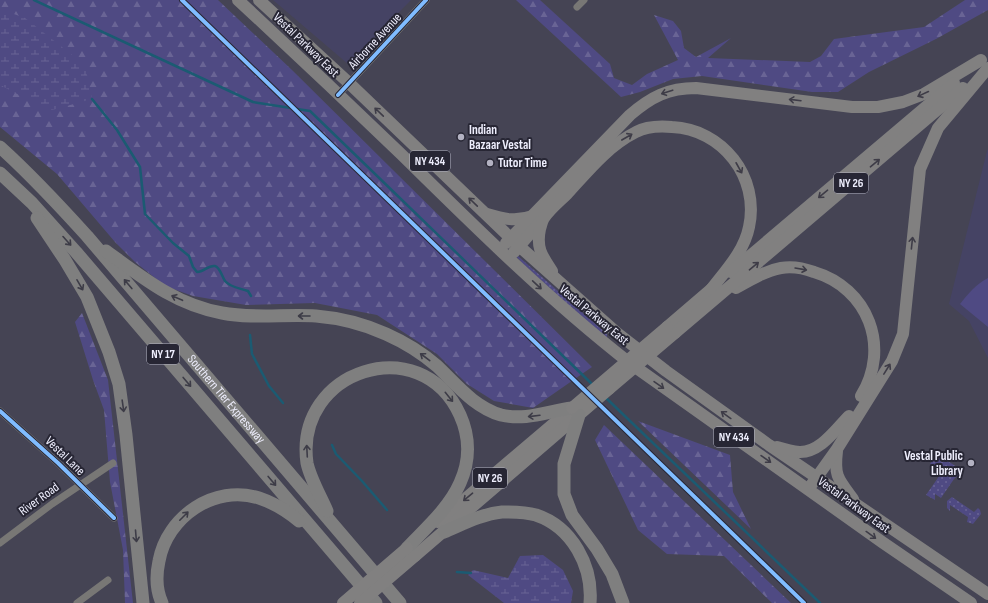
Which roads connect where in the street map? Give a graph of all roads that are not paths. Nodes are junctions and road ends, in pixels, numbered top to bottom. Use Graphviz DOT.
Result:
graph roads {
  1 [pos="238,0"];
  2 [pos="260,0"];
  3 [pos="426,0"];
  4 [pos="584,0"];
  5 [pos="577,7"];
  6 [pos="986,62"];
  7 [pos="349,83"];
  8 [pos="338,95"];
  9 [pos="0,147"];
  10 [pos="0,173"];
  11 [pos="485,213"];
  12 [pos="538,217"];
  13 [pos="87,236"];
  14 [pos="515,242"];
  15 [pos="500,249"];
  16 [pos="509,258"];
  17 [pos="563,286"];
  18 [pos="712,295"];
  19 [pos="0,411"];
  20 [pos="576,411"];
  21 [pos="849,416"];
  22 [pos="769,446"];
  23 [pos="837,449"];
  24 [pos="113,463"];
  25 [pos="813,476"];
  26 [pos="80,485"];
  27 [pos="805,487"];
  28 [pos="859,507"];
  29 [pos="114,518"];
  30 [pos="335,527"];
  31 [pos="444,532"];
  32 [pos="322,540"];
  33 [pos="0,543"];
  34 [pos="411,552"];
  35 [pos="108,580"];
  36 [pos="988,594"];
  37 [pos="77,603"];
  38 [pos="143,603"];
  39 [pos="162,603"];
  40 [pos="343,603"];
  41 [pos="360,603"];
  42 [pos="376,603"];
  43 [pos="400,603"];
  44 [pos="590,603"];
  45 [pos="623,603"];
  46 [pos="971,603"];
  1 -- 8 [label="main road, Vestal Parkway East / NY 434"];
  2 -- 7 [label="main road, Vestal Parkway East / NY 434"];
  3 -- 7 [label="street, Airborne Avenue"];
  4 -- 5 [label="street"];
  6 -- 12 [label="main road, one-way"];
  6 -- 18 [label="main road, NY 26"];
  23 -- 6 [label="main road, one-way"];
  7 -- 8 [label="street, Airborne Avenue"];
  11 -- 7 [label="main road, Vestal Parkway East / NY 434, one-way"];
  8 -- 15 [label="main road, Vestal Parkway East / NY 434"];
  9 -- 13 [label="highway, Southern Tier Expressway / NY 17"];
  10 -- 32 [label="highway, Southern Tier Expressway / NY 17, one-way"];
  10 -- 38 [label="highway, one-way"];
  11 -- 12 [label="main road"];
  11 -- 14 [label="main road, Vestal Parkway East / NY 434"];
  12 -- 14 [label="main road"];
  12 -- 17 [label="main road"];
  12 -- 18 [label="main road, one-way"];
  20 -- 13 [label="highway, one-way"];
  30 -- 13 [label="highway, Southern Tier Expressway / NY 17, one-way"];
  14 -- 15 [label="main road"];
  14 -- 16 [label="main road"];
  14 -- 17 [label="main road, Vestal Parkway East / NY 434"];
  15 -- 16 [label="main road, Vestal Parkway East / NY 434"];
  16 -- 27 [label="main road, Vestal Parkway East / NY 434, one-way"];
  22 -- 17 [label="main road, Vestal Parkway East / NY 434, one-way"];
  18 -- 20 [label="main road, NY 26, bridge"];
  18 -- 21 [label="main road, one-way"];
  19 -- 26 [label="street, Vestal Lane"];
  20 -- 31 [label="main road, NY 26"];
  20 -- 34 [label="main road, NY 26, one-way"];
  20 -- 45 [label="highway"];
  21 -- 22 [label="main road"];
  21 -- 25 [label="main road"];
  22 -- 25 [label="main road, Vestal Parkway East / NY 434"];
  23 -- 25 [label="main road"];
  23 -- 28 [label="main road"];
  24 -- 26 [label="street, River Road"];
  25 -- 27 [label="main road"];
  25 -- 28 [label="main road, Vestal Parkway East / NY 434"];
  26 -- 29 [label="street, Vestal Lane"];
  26 -- 33 [label="street, River Road"];
  27 -- 46 [label="main road, Vestal Parkway East / NY 434, one-way"];
  28 -- 36 [label="main road, Vestal Parkway East / NY 434"];
  30 -- 34 [label="highway, one-way"];
  30 -- 43 [label="highway, Southern Tier Expressway / NY 17"];
  31 -- 34 [label="main road, NY 26"];
  31 -- 44 [label="highway"];
  39 -- 32 [label="highway, one-way"];
  32 -- 42 [label="highway, Southern Tier Expressway / NY 17"];
  34 -- 40 [label="main road, NY 26, bridge"];
  34 -- 41 [label="main road, NY 26, bridge"];
  35 -- 37 [label="street"];
}
